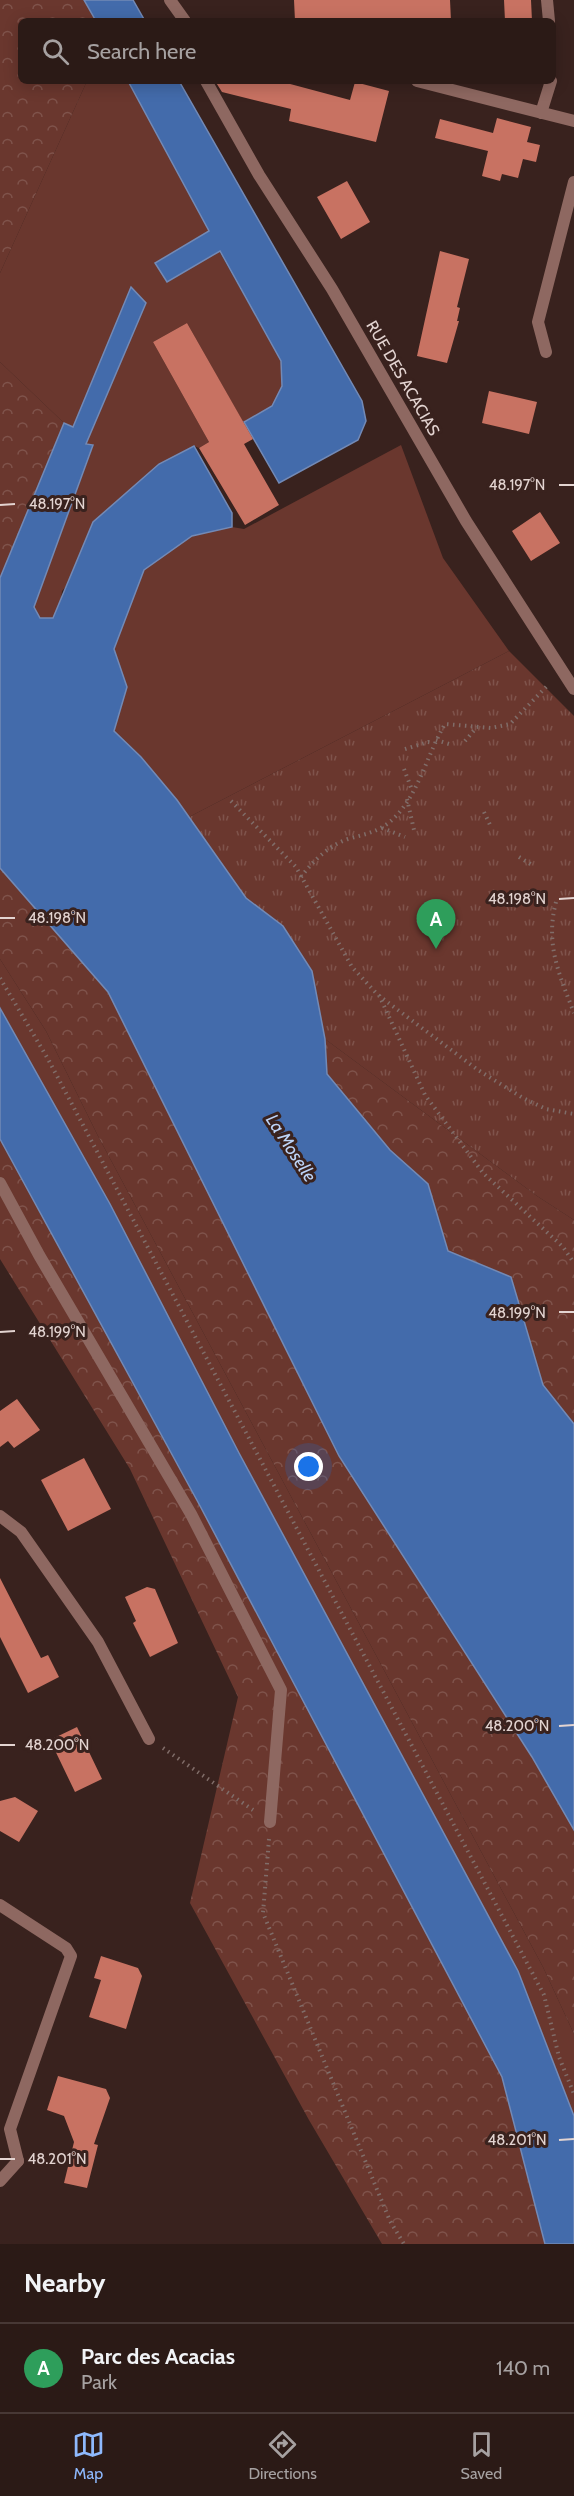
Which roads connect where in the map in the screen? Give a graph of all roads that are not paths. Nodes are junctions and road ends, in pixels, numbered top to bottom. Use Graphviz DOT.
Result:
graph roads {
  1 [pos="170,0"];
  2 [pos="548,0"];
  3 [pos="183,18"];
  4 [pos="549,18"];
  5 [pos="208,84"];
  6 [pos="429,84"];
  7 [pos="550,84"];
  8 [pos="542,113"];
  9 [pos="574,121"];
  10 [pos="574,182"];
  11 [pos="546,352"];
  12 [pos="574,689"];
  13 [pos="0,1183"];
  14 [pos="0,1516"];
  15 [pos="149,1739"];
  16 [pos="270,1822"];
  17 [pos="0,1905"];
  18 [pos="0,2181"];
  1 -- 3 [label="street"];
  2 -- 4 [label="street"];
  5 -- 12 [label="street, RUE DES ACACIAS"];
  6 -- 8 [label="street"];
  7 -- 8 [label="street"];
  8 -- 9 [label="street"];
  10 -- 11 [label="street"];
  13 -- 16 [label="street"];
  14 -- 15 [label="street"];
  17 -- 18 [label="street"];
}
